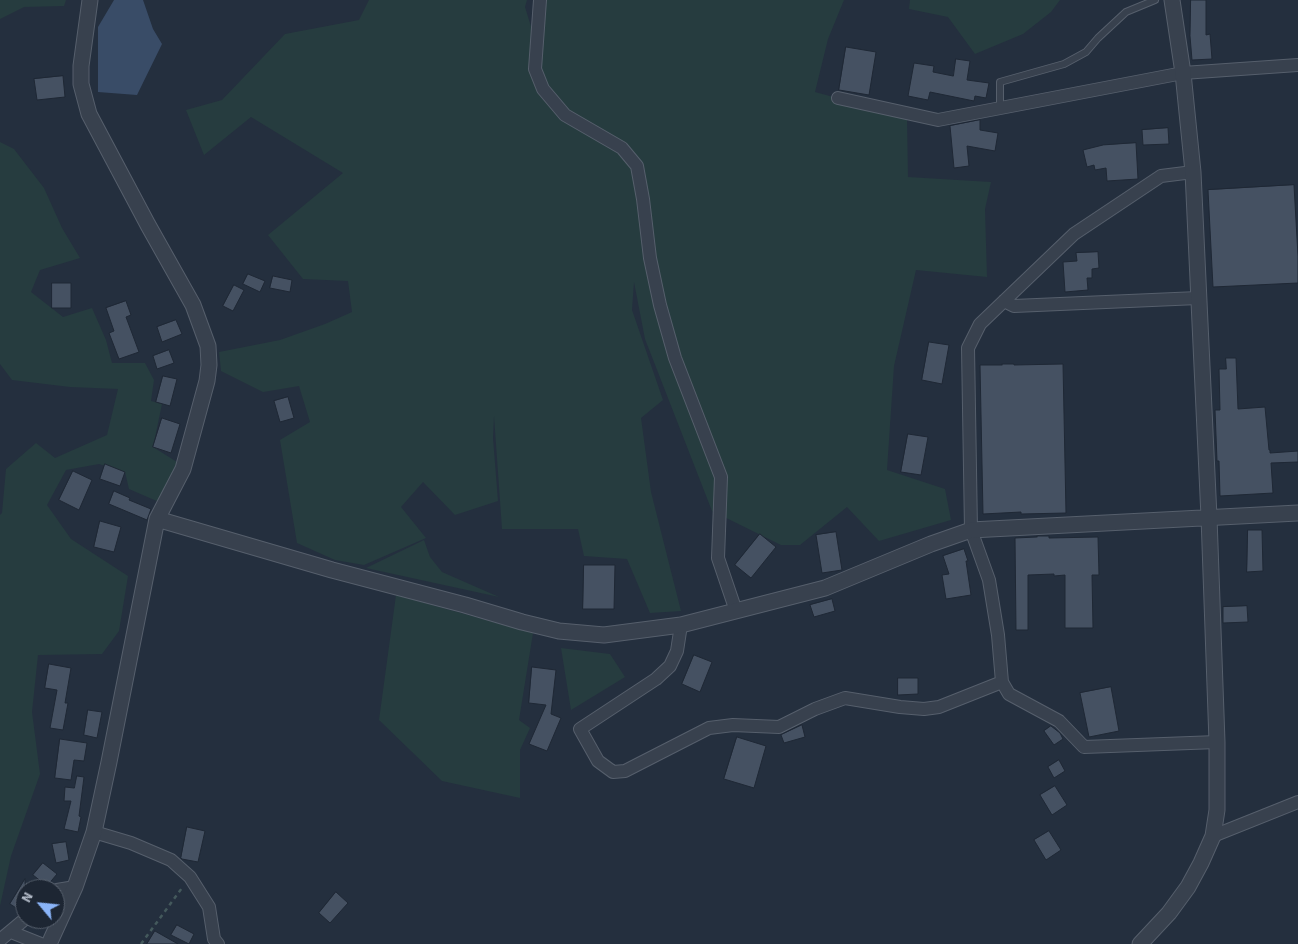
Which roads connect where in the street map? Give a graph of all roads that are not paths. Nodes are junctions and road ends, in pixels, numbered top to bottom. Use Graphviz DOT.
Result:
graph roads {
  1 [pos="90,0"];
  2 [pos="540,0"];
  3 [pos="1155,0"];
  4 [pos="1172,0"];
  5 [pos="1298,66"];
  6 [pos="1183,73"];
  7 [pos="838,98"];
  8 [pos="1000,108"];
  9 [pos="1193,172"];
  10 [pos="1198,298"];
  11 [pos="1004,301"];
  12 [pos="1298,513"];
  13 [pos="1209,517"];
  14 [pos="157,519"];
  15 [pos="971,530"];
  16 [pos="736,611"];
  17 [pos="680,625"];
  18 [pos="1002,682"];
  19 [pos="1217,742"];
  20 [pos="1298,802"];
  21 [pos="94,832"];
  22 [pos="1213,836"];
  23 [pos="75,887"];
  24 [pos="65,889"];
  25 [pos="15,928"];
  26 [pos="11,932"];
  27 [pos="0,940"];
  28 [pos="41,944"];
  29 [pos="49,944"];
  30 [pos="218,944"];
  31 [pos="1140,944"];
  1 -- 14 [label="street"];
  2 -- 16 [label="street"];
  3 -- 8 [label="lane"];
  4 -- 6 [label="street"];
  5 -- 6 [label="street"];
  6 -- 8 [label="street"];
  6 -- 9 [label="street"];
  7 -- 8 [label="street"];
  9 -- 10 [label="street"];
  9 -- 11 [label="street"];
  10 -- 11 [label="street"];
  10 -- 13 [label="street"];
  11 -- 15 [label="street"];
  12 -- 13 [label="street"];
  13 -- 15 [label="street"];
  13 -- 19 [label="street"];
  14 -- 17 [label="street"];
  14 -- 21 [label="street"];
  15 -- 16 [label="street"];
  15 -- 18 [label="street"];
  16 -- 17 [label="street"];
  17 -- 18 [label="street"];
  18 -- 19 [label="street"];
  19 -- 22 [label="street"];
  20 -- 22 [label="street"];
  21 -- 23 [label="street"];
  21 -- 30 [label="street"];
  22 -- 31 [label="street"];
  23 -- 24 [label="street"];
  23 -- 29 [label="street"];
  25 -- 26 [label="street"];
  26 -- 27 [label="street"];
  26 -- 28 [label="street"];
}
